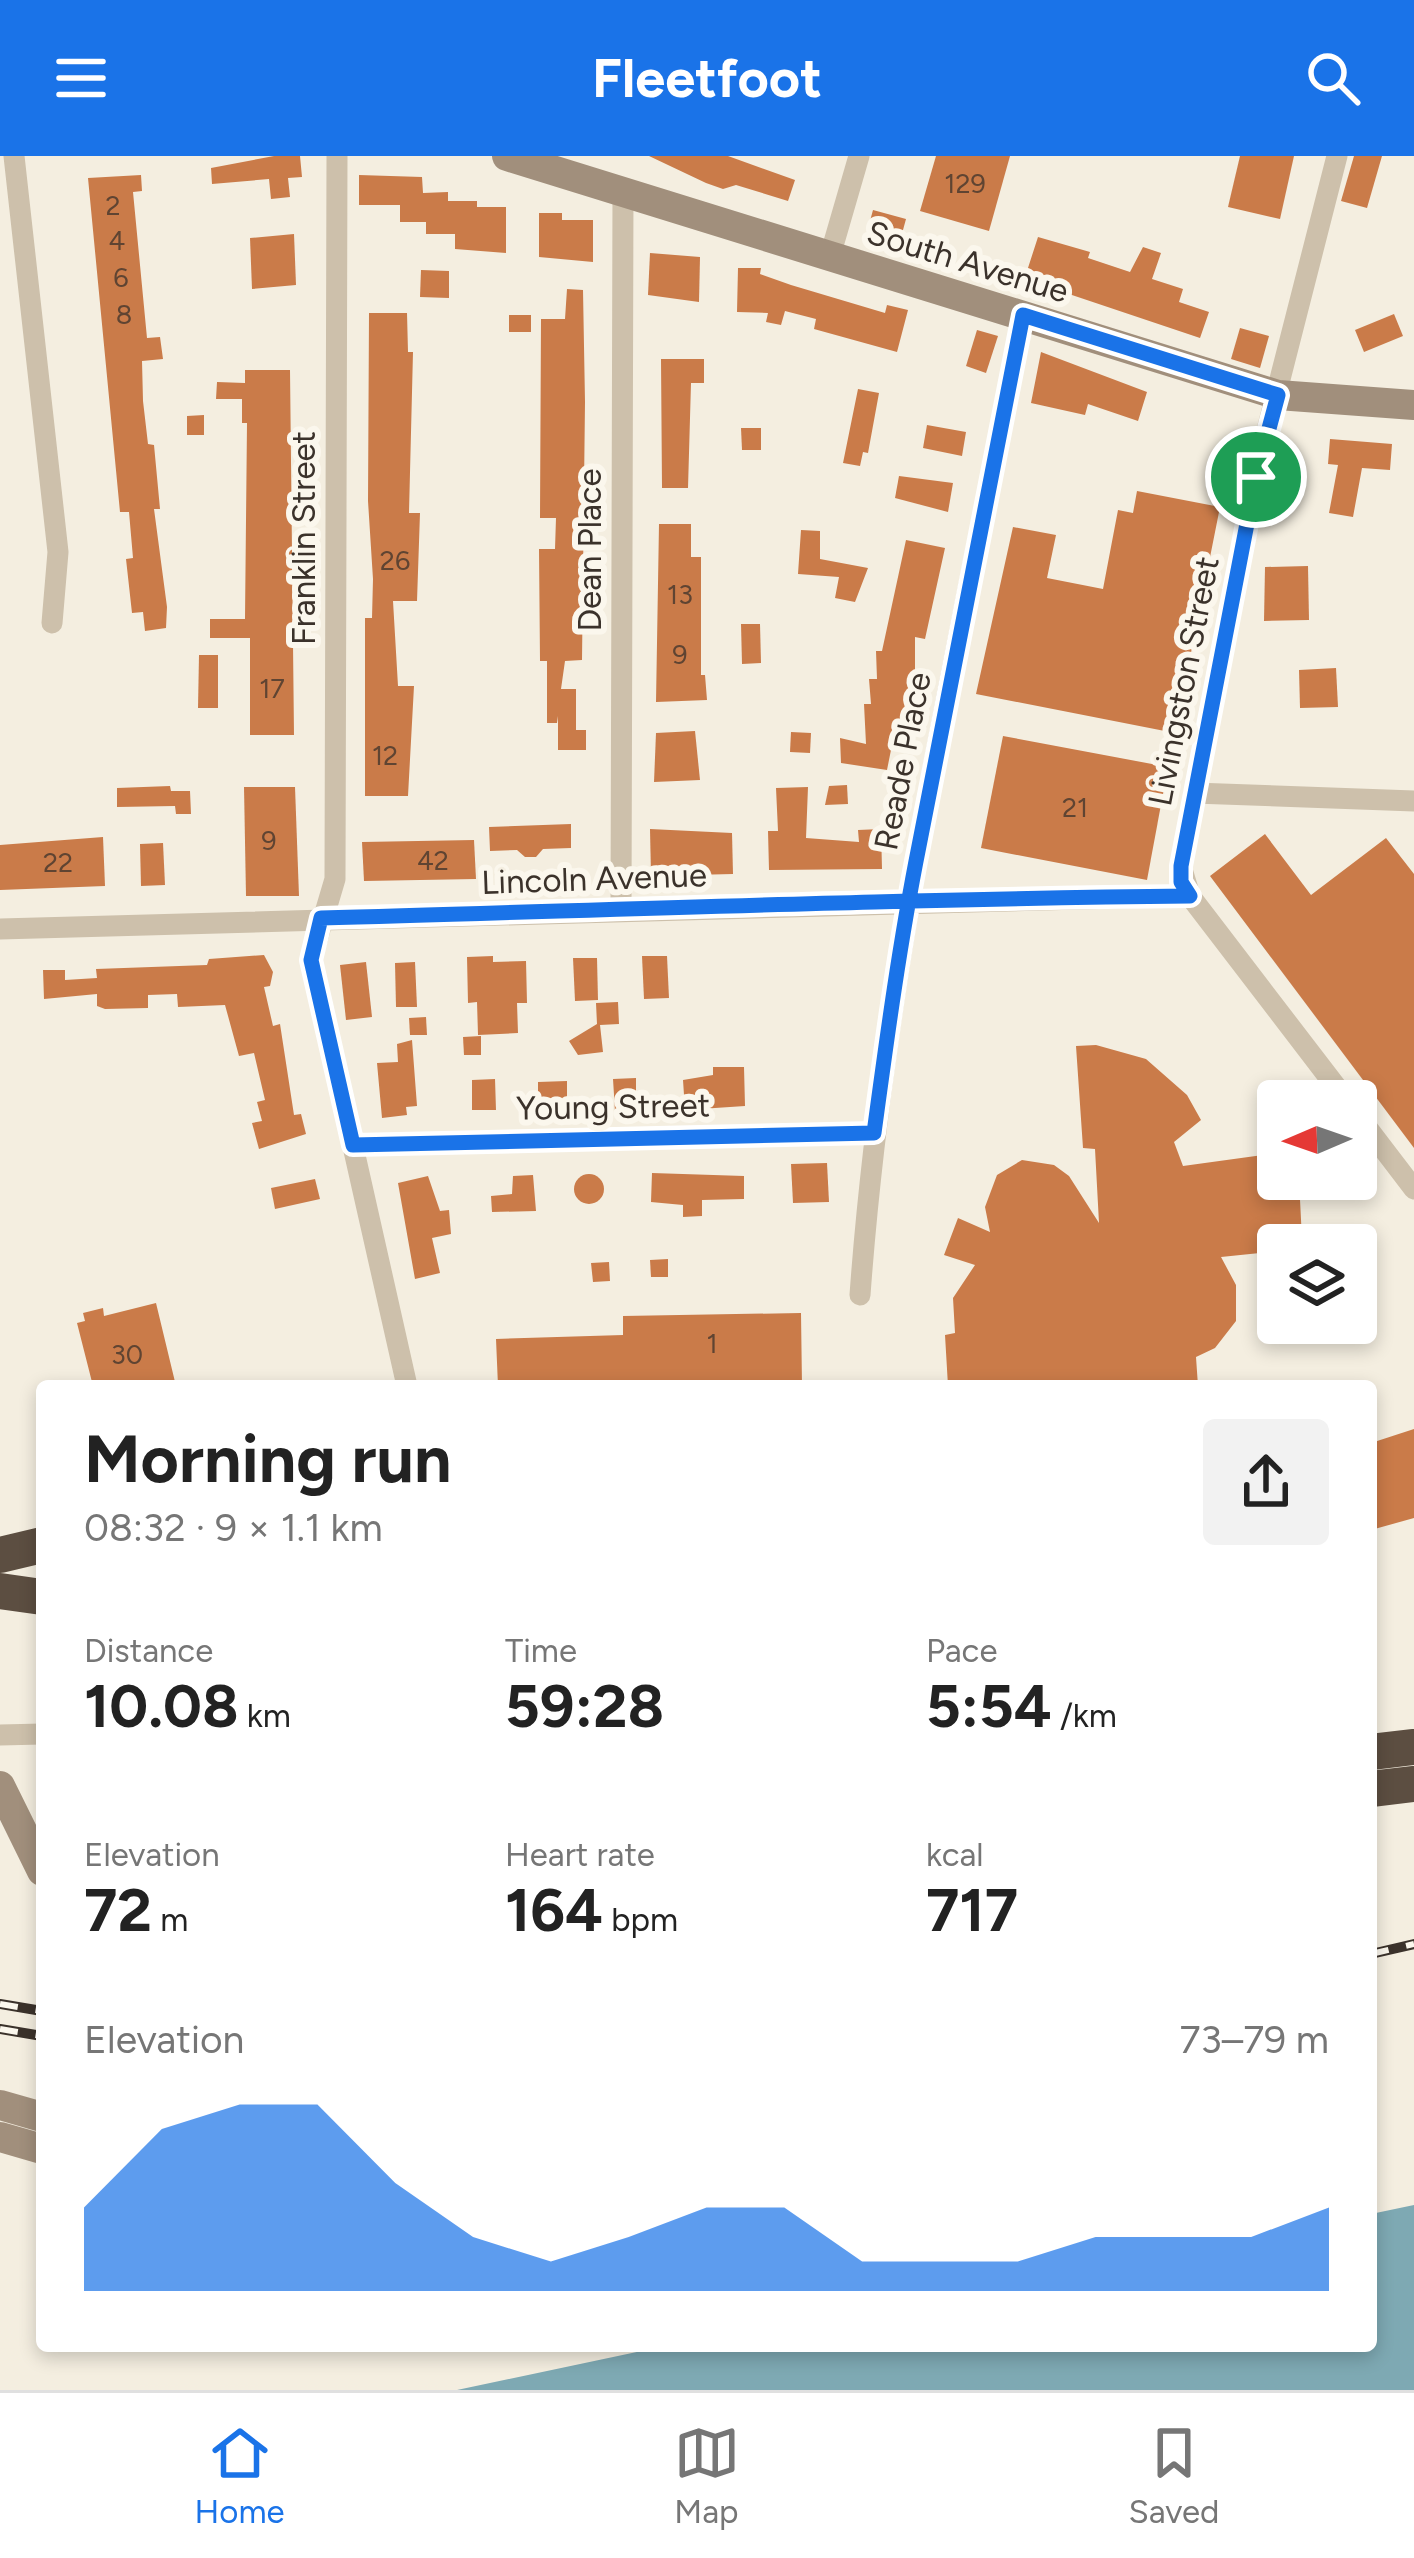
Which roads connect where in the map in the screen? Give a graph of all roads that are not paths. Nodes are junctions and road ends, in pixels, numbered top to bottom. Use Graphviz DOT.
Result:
graph roads {
  1 [pos="14,156"];
  2 [pos="337,156"];
  3 [pos="507,156"];
  4 [pos="860,156"];
  5 [pos="1337,156"];
  6 [pos="623,191"];
  7 [pos="830,256"];
  8 [pos="1023,315"];
  9 [pos="1278,395"];
  10 [pos="1414,405"];
  11 [pos="52,623"];
  12 [pos="1195,793"];
  13 [pos="1414,801"];
  14 [pos="1190,896"];
  15 [pos="908,902"];
  16 [pos="621,910"];
  17 [pos="321,918"];
  18 [pos="0,929"];
  19 [pos="1331,1080"];
  20 [pos="874,1133"];
  21 [pos="1377,1141"];
  22 [pos="353,1145"];
  23 [pos="1414,1189"];
  24 [pos="860,1295"];
  25 [pos="406,1380"];
  26 [pos="36,1547"];
  27 [pos="0,1558"];
  28 [pos="36,1561"];
  29 [pos="0,1590"];
  30 [pos="36,1593"];
  31 [pos="36,1734"];
  32 [pos="0,1735"];
  33 [pos="1414,1747"];
  34 [pos="1377,1751"];
  35 [pos="1414,1784"];
  36 [pos="0,1786"];
  37 [pos="1377,1789"];
  38 [pos="36,1859"];
  39 [pos="0,2105"];
  40 [pos="36,2115"];
  41 [pos="0,2138"];
  42 [pos="36,2148"];
  1 -- 11 [label="street"];
  2 -- 17 [label="street, Franklin Street"];
  3 -- 6 [label="street, South Avenue"];
  4 -- 7 [label="street"];
  5 -- 9 [label="street, Livingston Street"];
  6 -- 7 [label="street, South Avenue"];
  6 -- 16 [label="street, Dean Place"];
  7 -- 8 [label="street, South Avenue"];
  8 -- 9 [label="street, South Avenue"];
  8 -- 15 [label="street, Reade Place"];
  9 -- 10 [label="street, South Avenue"];
  9 -- 12 [label="street, Livingston Street"];
  12 -- 13 [label="street"];
  12 -- 14 [label="street, Livingston Street"];
  14 -- 15 [label="street, Lincoln Avenue"];
  14 -- 19 [label="street"];
  15 -- 16 [label="street, Lincoln Avenue"];
  15 -- 20 [label="street, Reade Place"];
  16 -- 17 [label="street, Lincoln Avenue"];
  17 -- 18 [label="street, Lincoln Avenue"];
  17 -- 22 [label="street, Franklin Street"];
  20 -- 22 [label="street, Young Street"];
  20 -- 24 [label="street, Reade Place"];
  21 -- 23 [label="street"];
  22 -- 25 [label="street, Franklin Street"];
  26 -- 27 [label="highway"];
  27 -- 28 [label="highway"];
  29 -- 30 [label="highway"];
  31 -- 32 [label="street"];
  33 -- 34 [label="highway"];
  35 -- 37 [label="highway"];
  36 -- 38 [label="street"];
  39 -- 40 [label="street"];
  41 -- 42 [label="street"];
}
